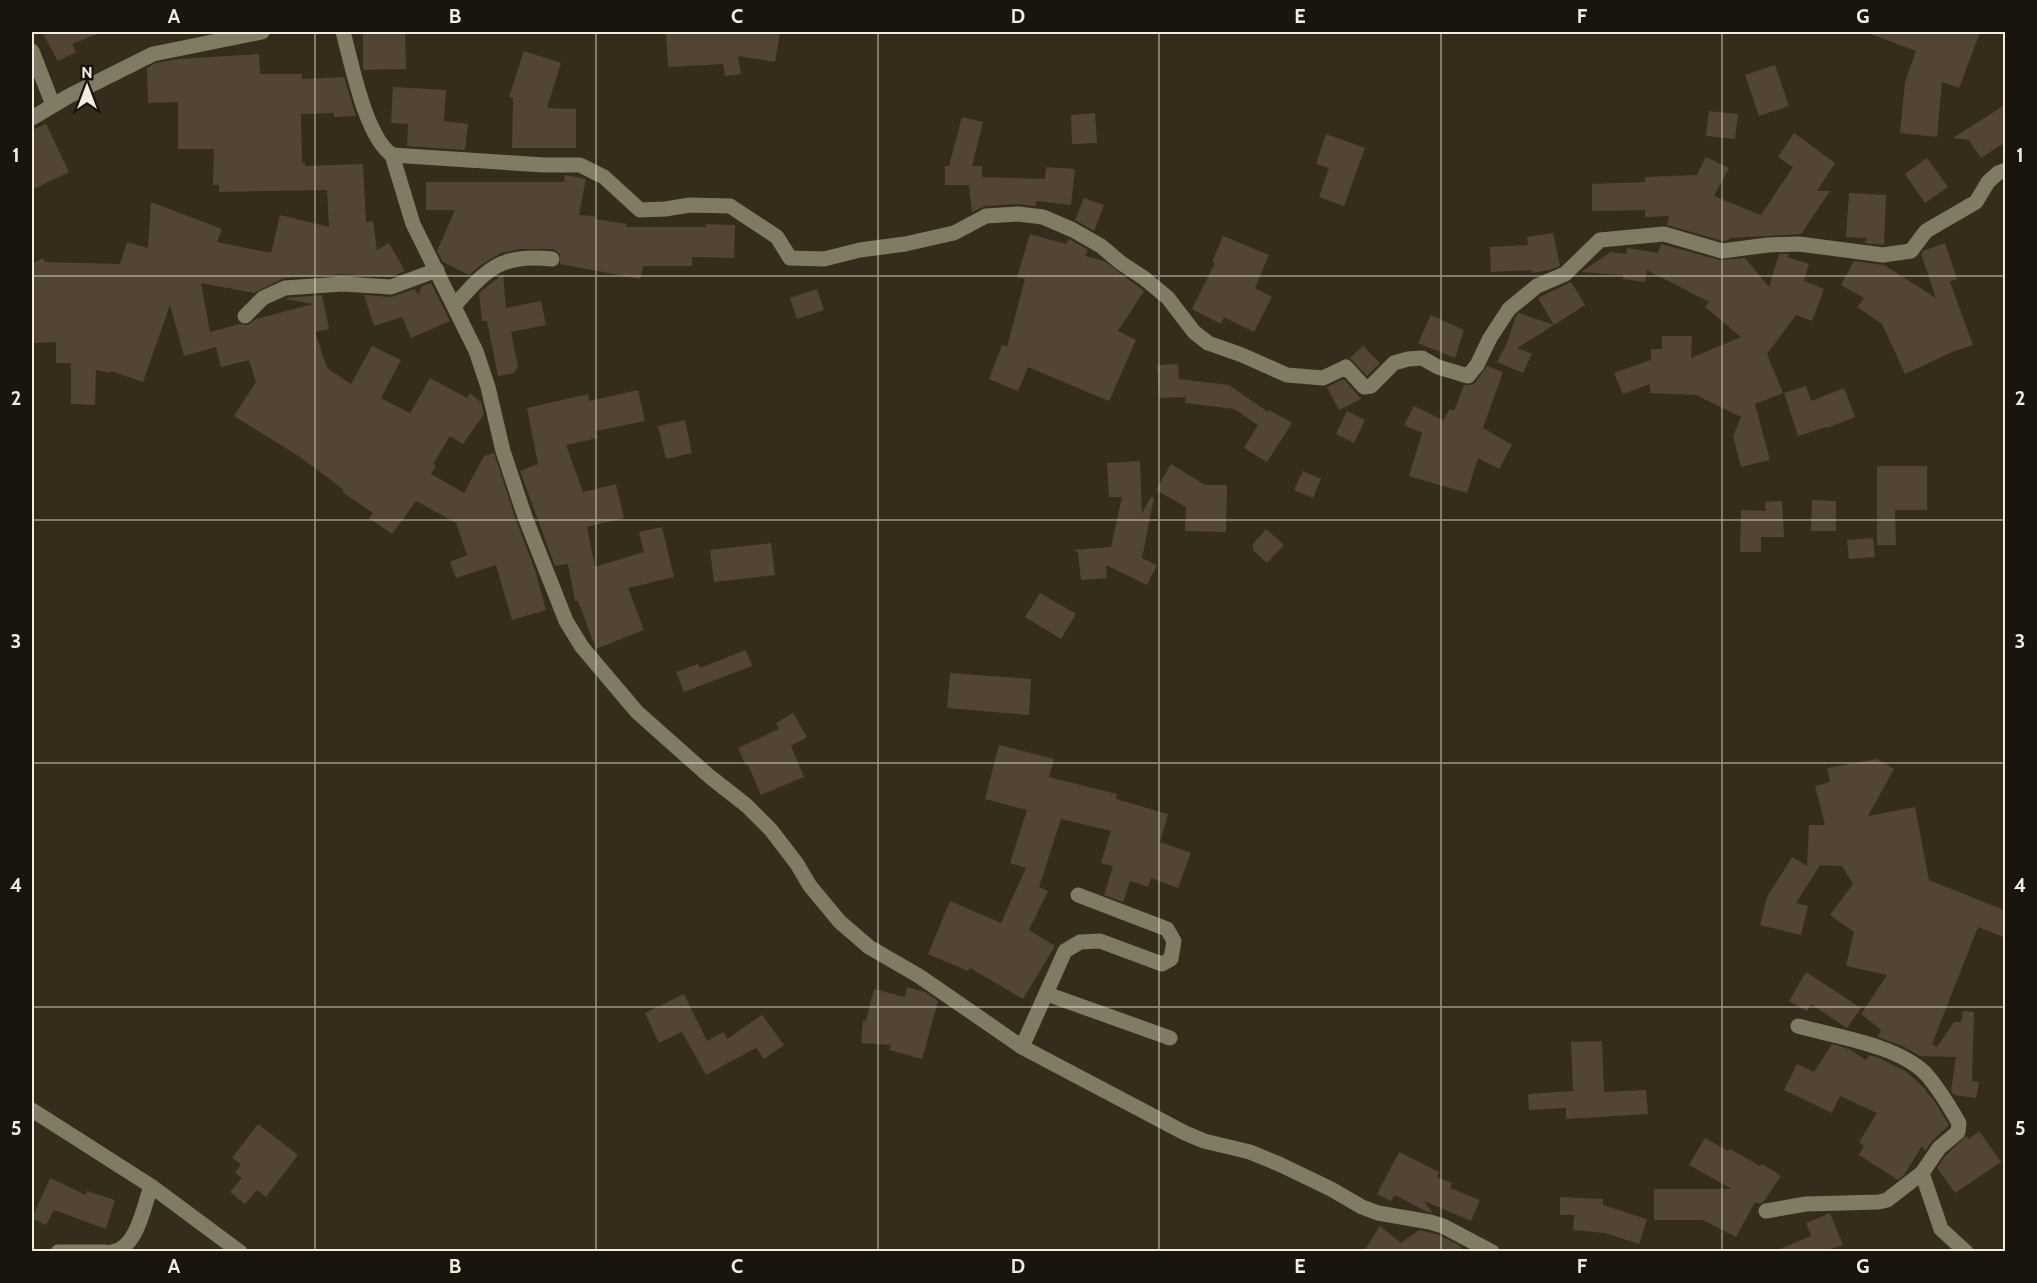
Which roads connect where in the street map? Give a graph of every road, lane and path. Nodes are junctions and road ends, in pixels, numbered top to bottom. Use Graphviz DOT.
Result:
graph roads {
  1 [pos="262,32"];
  2 [pos="344,32"];
  3 [pos="32,51"];
  4 [pos="53,105"];
  5 [pos="32,118"];
  6 [pos="392,155"];
  7 [pos="2006,170"];
  8 [pos="552,259"];
  9 [pos="436,270"];
  10 [pos="454,306"];
  11 [pos="245,316"];
  12 [pos="1078,895"];
  13 [pos="1047,994"];
  14 [pos="1798,1026"];
  15 [pos="1170,1038"];
  16 [pos="1022,1047"];
  17 [pos="32,1110"];
  18 [pos="1922,1173"];
  19 [pos="151,1186"];
  20 [pos="1766,1211"];
  21 [pos="58,1251"];
  22 [pos="106,1251"];
  23 [pos="112,1251"];
  24 [pos="240,1251"];
  25 [pos="1492,1251"];
  26 [pos="1966,1251"];
  1 -- 4 [label="street"];
  2 -- 6 [label="street"];
  3 -- 4 [label="street"];
  4 -- 5 [label="street"];
  6 -- 7 [label="street"];
  6 -- 9 [label="street"];
  8 -- 10 [label="street"];
  9 -- 10 [label="street"];
  9 -- 11 [label="street"];
  10 -- 16 [label="street"];
  12 -- 13 [label="street"];
  13 -- 15 [label="street"];
  13 -- 16 [label="street"];
  14 -- 18 [label="street"];
  16 -- 25 [label="street"];
  17 -- 19 [label="street"];
  18 -- 20 [label="street"];
  18 -- 26 [label="street"];
  19 -- 23 [label="street"];
  19 -- 24 [label="street"];
  21 -- 22 [label="street"];
}
